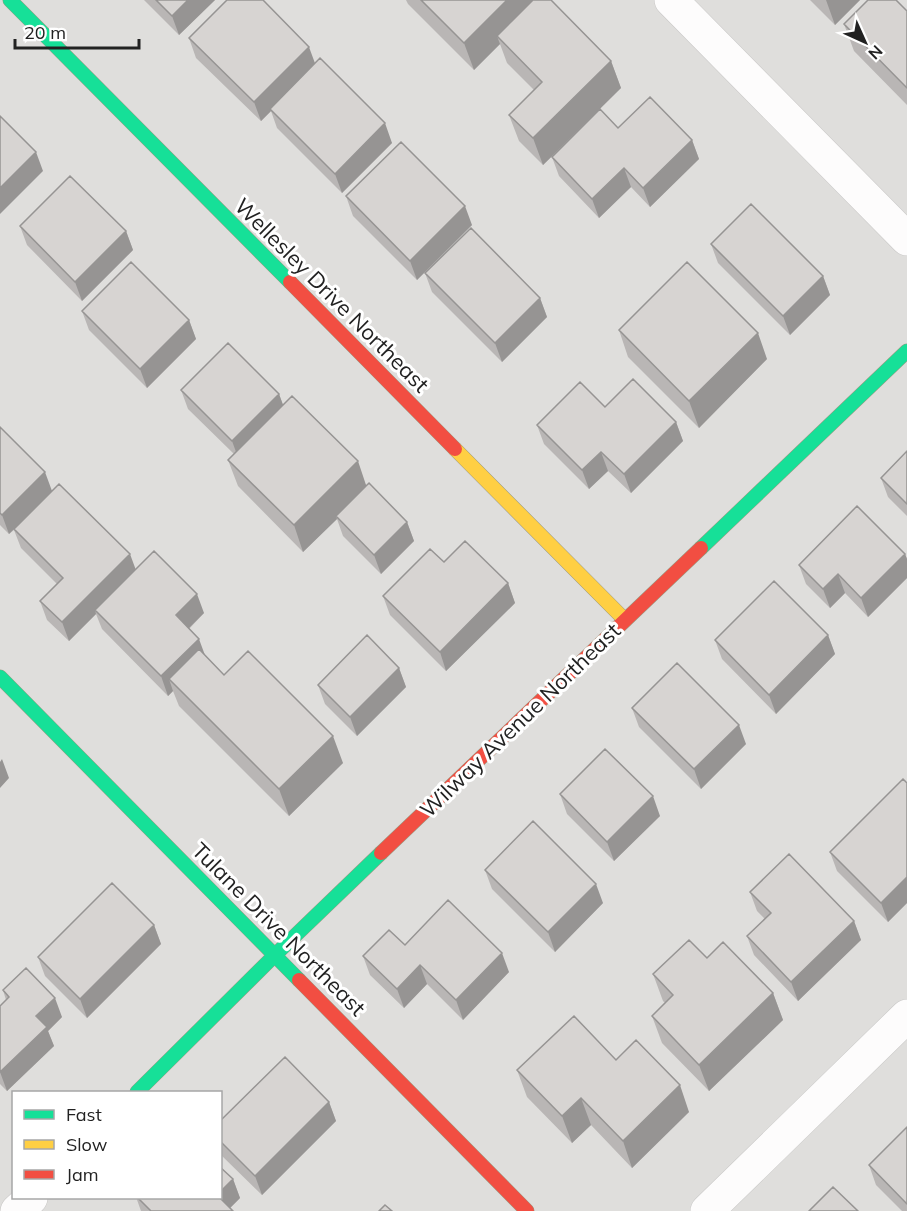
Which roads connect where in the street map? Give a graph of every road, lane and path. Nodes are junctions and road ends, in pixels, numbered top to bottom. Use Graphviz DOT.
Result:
graph roads {
  1 [pos="10,0"];
  2 [pos="671,0"];
  3 [pos="907,239"];
  4 [pos="907,351"];
  5 [pos="625,620"];
  6 [pos="0,677"];
  7 [pos="275,955"];
  8 [pos="907,1016"];
  9 [pos="138,1091"];
  10 [pos="29,1199"];
  11 [pos="17,1211"];
  12 [pos="527,1211"];
  13 [pos="707,1211"];
  1 -- 5 [label="street, Wellesley Drive Northeast"];
  2 -- 3 [label="street"];
  4 -- 5 [label="street, Wilway Avenue Northeast"];
  5 -- 7 [label="street, Wilway Avenue Northeast"];
  6 -- 7 [label="street, Tulane Drive Northeast"];
  7 -- 9 [label="street, Wilway Avenue Northeast"];
  7 -- 12 [label="street, Tulane Drive Northeast"];
  8 -- 13 [label="street"];
  10 -- 11 [label="street"];
}
